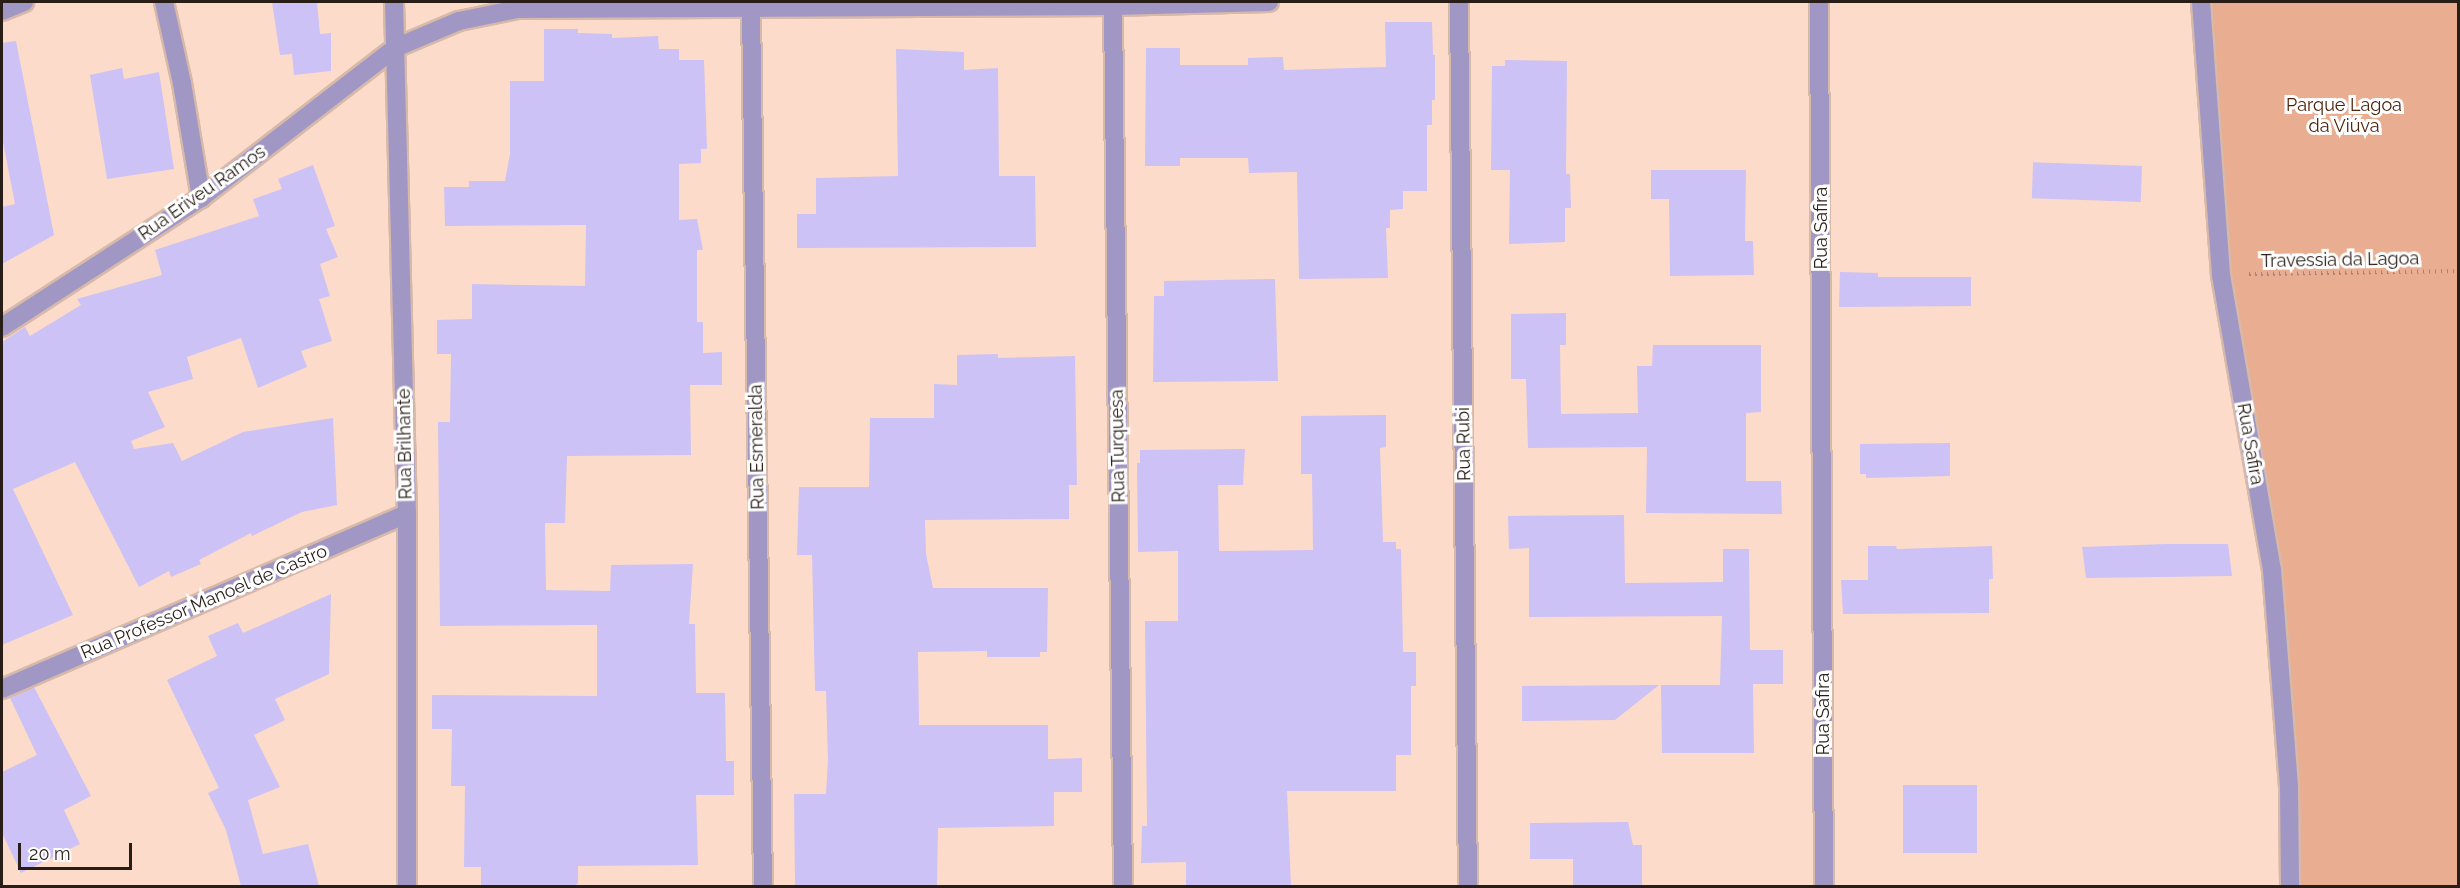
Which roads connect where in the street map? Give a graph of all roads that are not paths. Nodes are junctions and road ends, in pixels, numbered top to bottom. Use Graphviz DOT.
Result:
graph roads {
  1 [pos="24,2"];
  2 [pos="164,2"];
  3 [pos="394,2"];
  4 [pos="1269,2"];
  5 [pos="1459,2"];
  6 [pos="1820,2"];
  7 [pos="2201,2"];
  8 [pos="1113,6"];
  9 [pos="751,7"];
  10 [pos="2,11"];
  11 [pos="395,48"];
  12 [pos="201,198"];
  13 [pos="2,327"];
  14 [pos="407,514"];
  15 [pos="2,689"];
  16 [pos="407,886"];
  17 [pos="763,886"];
  18 [pos="1123,886"];
  19 [pos="1468,886"];
  20 [pos="1824,886"];
  21 [pos="2290,886"];
  1 -- 10 [label="street"];
  2 -- 12 [label="street"];
  3 -- 11 [label="street, Rua Brilhante"];
  4 -- 8 [label="street, Rua Eriveu Ramos"];
  5 -- 19 [label="street, Rua Rubi"];
  6 -- 20 [label="street, Rua Safira"];
  7 -- 21 [label="street, Rua Safira"];
  8 -- 9 [label="street, Rua Eriveu Ramos"];
  8 -- 18 [label="street, Rua Turquesa"];
  9 -- 11 [label="street, Rua Eriveu Ramos"];
  9 -- 17 [label="street, Rua Esmeralda"];
  11 -- 12 [label="street, Rua Eriveu Ramos"];
  11 -- 14 [label="street, Rua Brilhante"];
  12 -- 13 [label="street, Rua Eriveu Ramos"];
  14 -- 15 [label="street, Rua Professor Manoel de Castro"];
  14 -- 16 [label="street, Rua Brilhante"];
}
